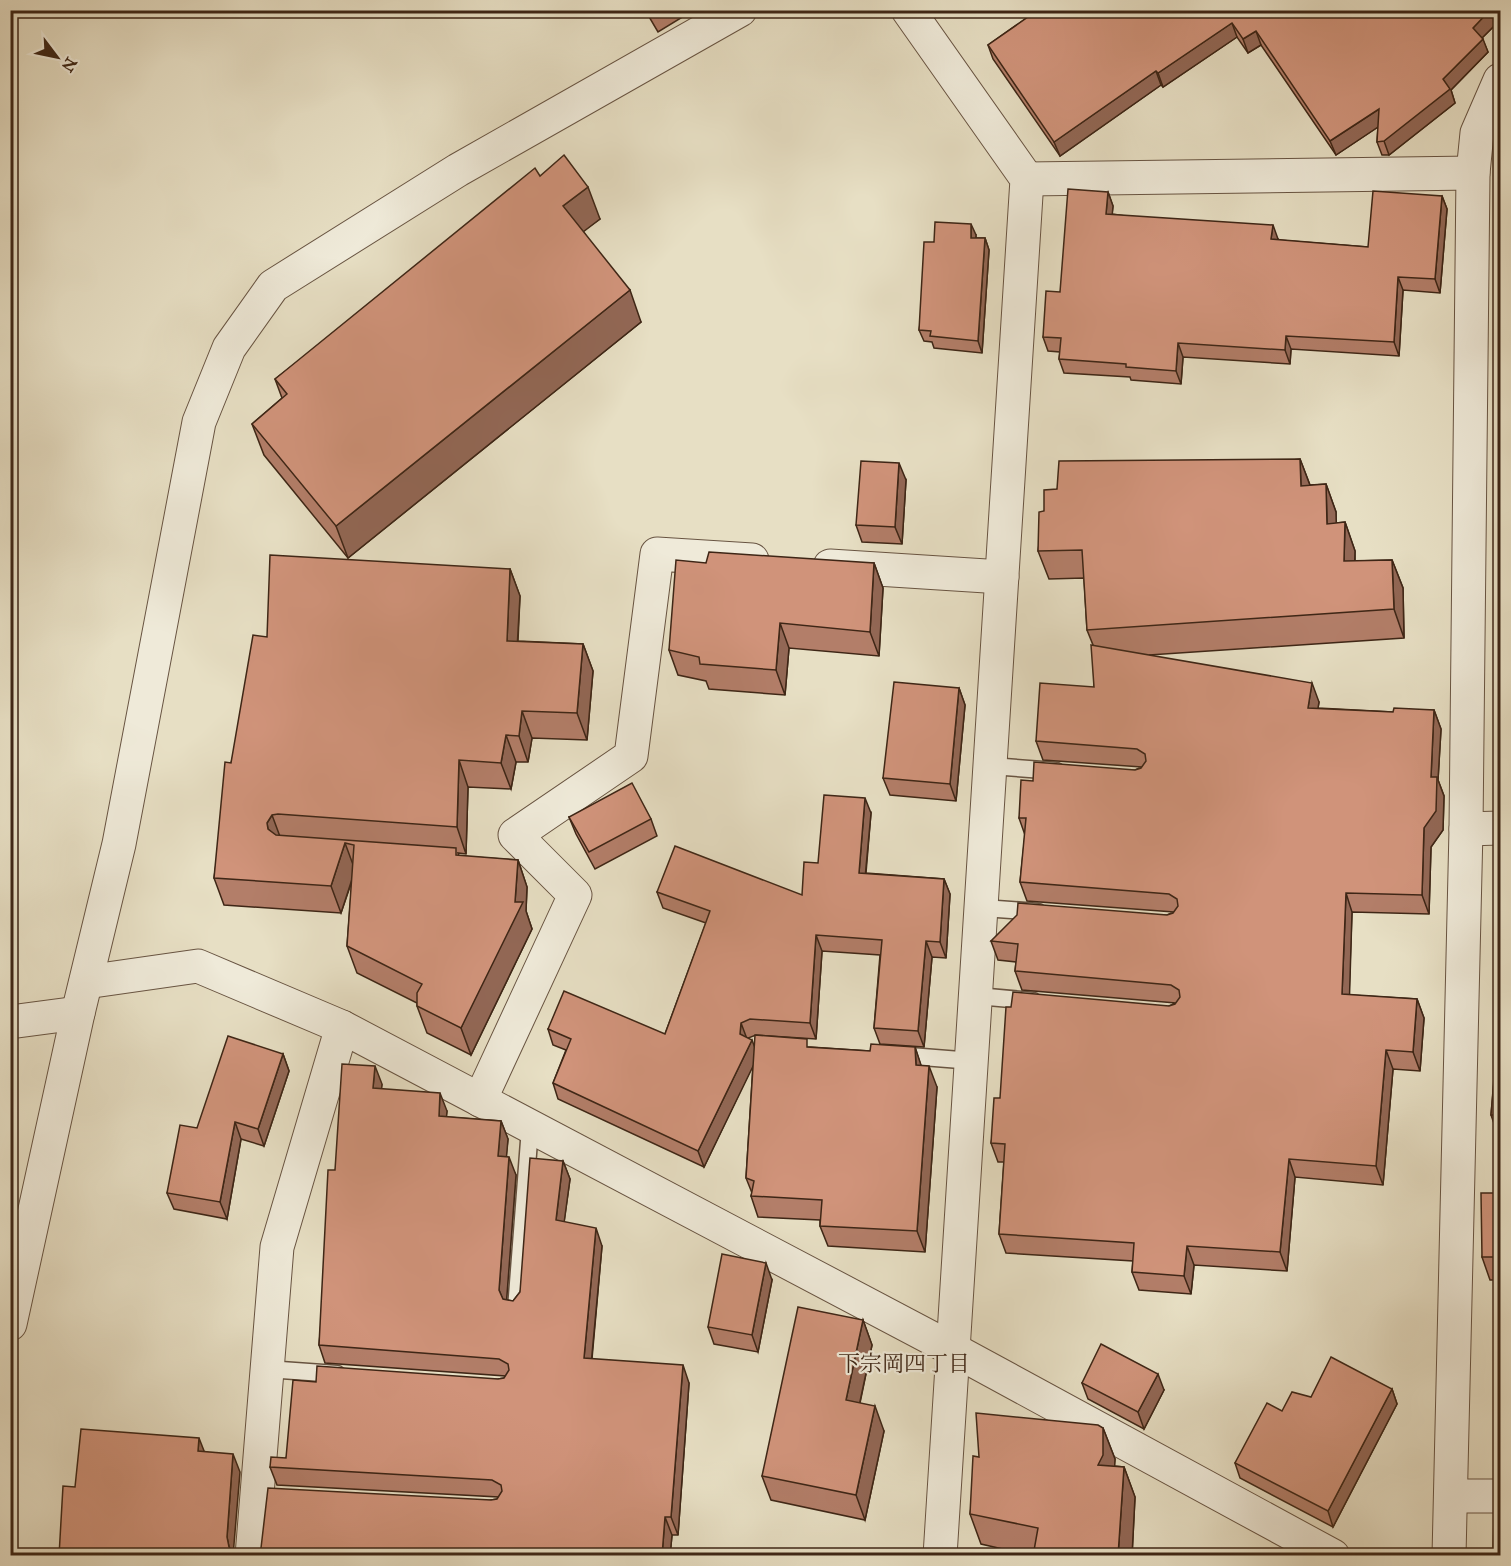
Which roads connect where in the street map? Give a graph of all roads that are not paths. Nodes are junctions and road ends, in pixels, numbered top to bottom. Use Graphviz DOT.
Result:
graph roads {
  1 [pos="740,10"];
  2 [pos="908,10"];
  3 [pos="1500,80"];
  4 [pos="1489,133"];
  5 [pos="1473,172"];
  6 [pos="1027,179"];
  7 [pos="1002,577"];
  8 [pos="991,766"];
  9 [pos="1073,772"];
  10 [pos="1500,828"];
  11 [pos="1466,829"];
  12 [pos="982,908"];
  13 [pos="1050,913"];
  14 [pos="977,996"];
  15 [pos="82,998"];
  16 [pos="1048,1002"];
  17 [pos="10,1022"];
  18 [pos="342,1027"];
  19 [pos="881,1054"];
  20 [pos="973,1061"];
  21 [pos="480,1100"];
  22 [pos="530,1128"];
  23 [pos="516,1309"];
  24 [pos="10,1324"];
  25 [pos="954,1350"];
  26 [pos="267,1369"];
  27 [pos="351,1375"];
  28 [pos="1451,1496"];
  29 [pos="1500,1496"];
  30 [pos="252,1556"];
  31 [pos="940,1556"];
  32 [pos="1333,1556"];
  33 [pos="1449,1556"];
  1 -- 15 [label="street"];
  2 -- 6 [label="street"];
  3 -- 4 [label="street"];
  4 -- 5 [label="street"];
  5 -- 6 [label="street"];
  5 -- 11 [label="street"];
  6 -- 7 [label="street"];
  7 -- 8 [label="street"];
  7 -- 21 [label="street"];
  8 -- 9 [label="lane"];
  8 -- 12 [label="street"];
  10 -- 11 [label="street"];
  11 -- 28 [label="street"];
  12 -- 13 [label="lane"];
  12 -- 14 [label="street"];
  14 -- 16 [label="lane"];
  14 -- 20 [label="street"];
  15 -- 17 [label="street"];
  15 -- 18 [label="street"];
  15 -- 24 [label="street"];
  18 -- 21 [label="street"];
  18 -- 26 [label="street"];
  19 -- 20 [label="lane"];
  20 -- 25 [label="street"];
  21 -- 22 [label="street"];
  22 -- 23 [label="lane"];
  22 -- 25 [label="street"];
  25 -- 31 [label="street"];
  25 -- 32 [label="street"];
  26 -- 27 [label="lane"];
  26 -- 30 [label="street"];
  28 -- 29 [label="street"];
  28 -- 33 [label="street"];
}
